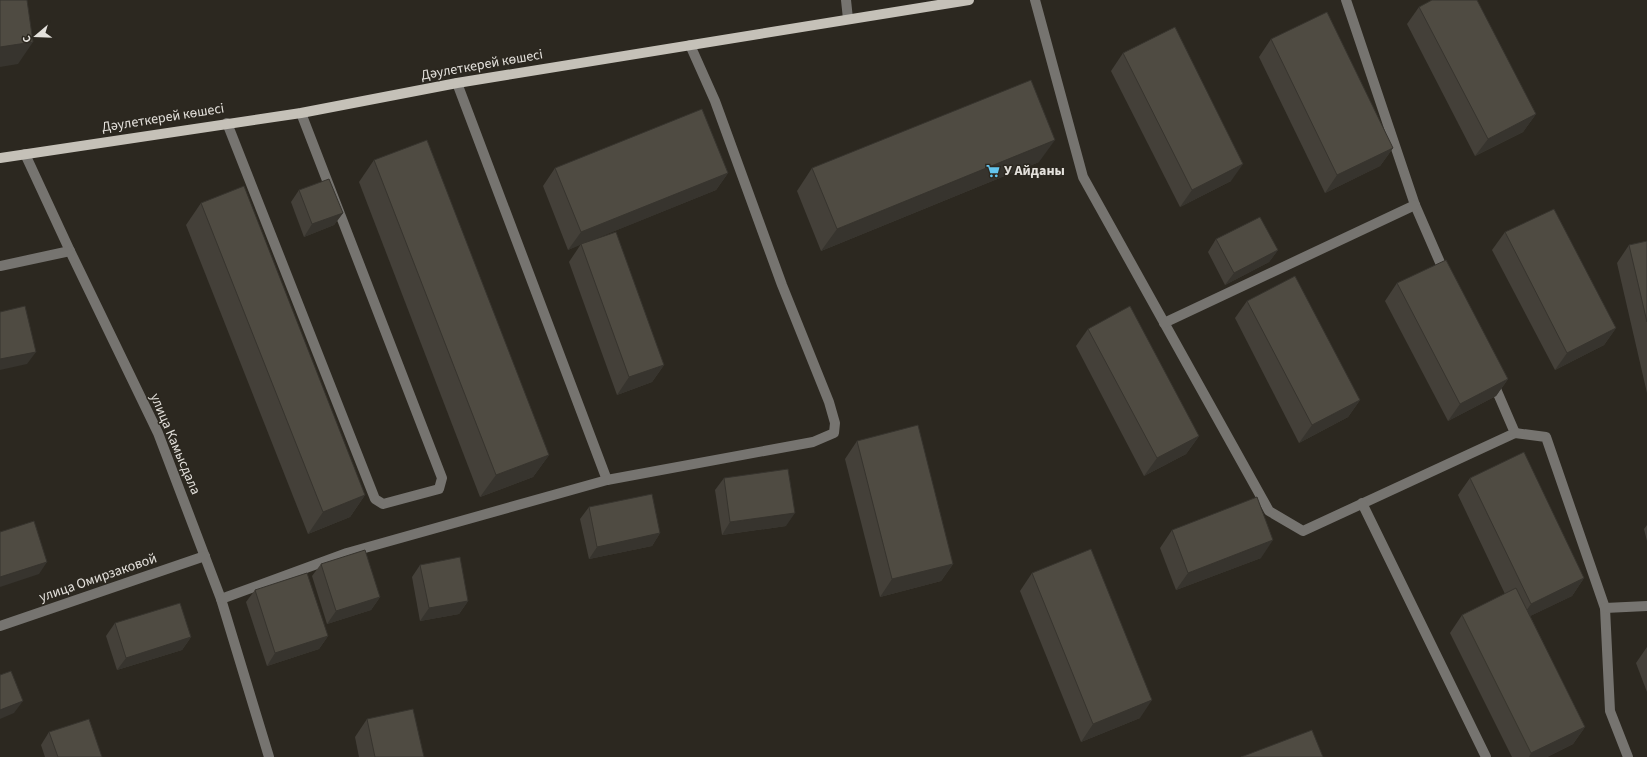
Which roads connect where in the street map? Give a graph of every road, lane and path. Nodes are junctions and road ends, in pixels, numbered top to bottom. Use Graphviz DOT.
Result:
graph roads {
  1 [pos="846,0"];
  2 [pos="969,0"];
  3 [pos="1035,0"];
  4 [pos="1346,0"];
  5 [pos="848,19"];
  6 [pos="690,45"];
  7 [pos="458,83"];
  8 [pos="301,112"];
  9 [pos="226,123"];
  10 [pos="25,154"];
  11 [pos="0,158"];
  12 [pos="1415,205"];
  13 [pos="70,251"];
  14 [pos="0,266"];
  15 [pos="1449,283"];
  16 [pos="1164,323"];
  17 [pos="1490,376"];
  18 [pos="1515,433"];
  19 [pos="607,480"];
  20 [pos="1362,503"];
  21 [pos="205,556"];
  22 [pos="221,599"];
  23 [pos="1647,606"];
  24 [pos="1605,608"];
  25 [pos="0,626"];
  26 [pos="269,757"];
  27 [pos="1486,757"];
  28 [pos="1628,757"];
  1 -- 5 [label="street"];
  2 -- 5 [label="main road, Дәулеткерей көшесі"];
  3 -- 16 [label="street"];
  4 -- 12 [label="street"];
  5 -- 6 [label="main road, Дәулеткерей көшесі"];
  6 -- 7 [label="main road, Дәулеткерей көшесі"];
  6 -- 19 [label="street"];
  7 -- 8 [label="main road, Дәулеткерей көшесі"];
  7 -- 19 [label="street"];
  8 -- 9 [label="main road, Дәулеткерей көшесі"];
  8 -- 9 [label="street"];
  9 -- 10 [label="main road, Дәулеткерей көшесі"];
  10 -- 11 [label="main road, Дәулеткерей көшесі"];
  10 -- 13 [label="street, улица Камысдала"];
  12 -- 15 [label="street"];
  12 -- 16 [label="street"];
  13 -- 14 [label="street"];
  13 -- 21 [label="street, улица Камысдала"];
  16 -- 20 [label="street"];
  17 -- 18 [label="street"];
  18 -- 20 [label="street"];
  18 -- 24 [label="street"];
  19 -- 22 [label="street"];
  20 -- 27 [label="street"];
  21 -- 22 [label="street, улица Камысдала"];
  21 -- 25 [label="street, улица Омирзаковой"];
  22 -- 26 [label="street, улица Камысдала"];
  23 -- 24 [label="street"];
  24 -- 28 [label="street"];
}
